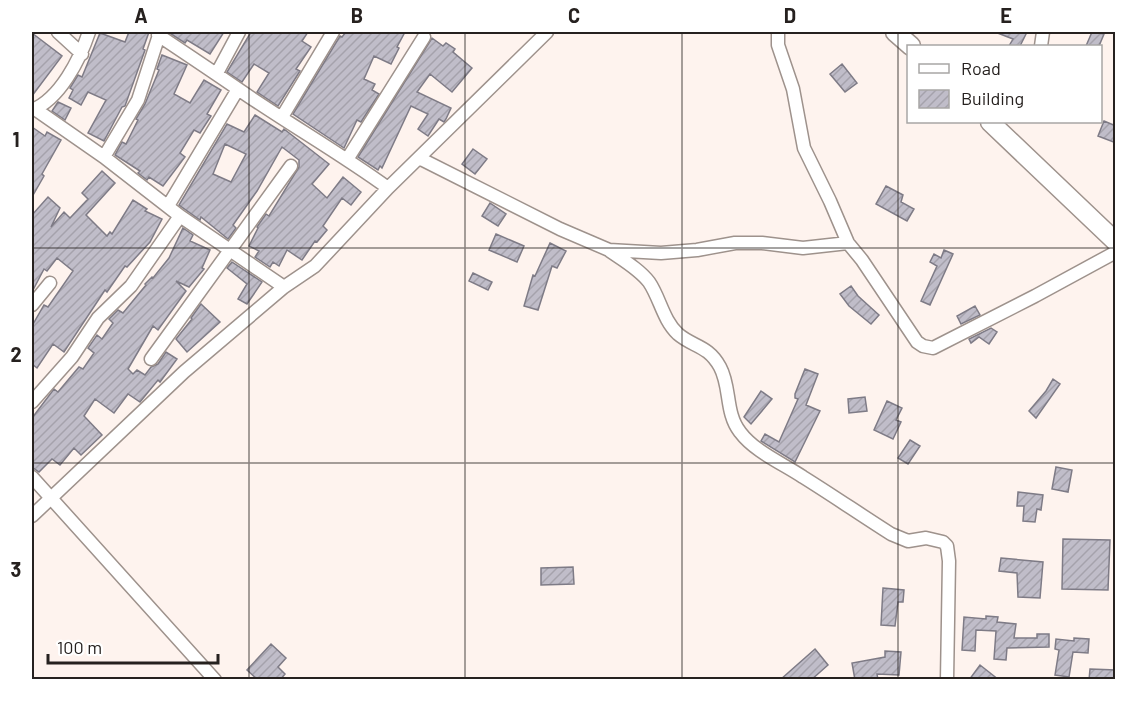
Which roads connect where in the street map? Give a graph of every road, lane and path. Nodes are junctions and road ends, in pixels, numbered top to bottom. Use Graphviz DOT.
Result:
graph roads {
  1 [pos="58,32"];
  2 [pos="89,32"];
  3 [pos="239,32"];
  4 [pos="333,32"];
  5 [pos="547,32"];
  6 [pos="778,32"];
  7 [pos="895,32"];
  8 [pos="159,33"];
  9 [pos="424,37"];
  10 [pos="910,45"];
  11 [pos="82,54"];
  12 [pos="217,73"];
  13 [pos="238,89"];
  14 [pos="33,110"];
  15 [pos="282,117"];
  16 [pos="991,123"];
  17 [pos="104,157"];
  18 [pos="418,158"];
  19 [pos="348,159"];
  20 [pos="291,166"];
  21 [pos="388,188"];
  22 [pos="168,206"];
  23 [pos="180,216"];
  24 [pos="1116,242"];
  25 [pos="848,243"];
  26 [pos="609,250"];
  27 [pos="230,251"];
  28 [pos="1116,252"];
  29 [pos="50,283"];
  30 [pos="284,287"];
  31 [pos="32,305"];
  32 [pos="151,359"];
  33 [pos="32,402"];
  34 [pos="32,477"];
  35 [pos="50,498"];
  36 [pos="32,516"];
  37 [pos="215,680"];
  38 [pos="947,680"];
  1 -- 11 [label="street"];
  2 -- 11 [label="street"];
  3 -- 12 [label="street"];
  4 -- 15 [label="street"];
  5 -- 18 [label="street"];
  6 -- 25 [label="street"];
  7 -- 10 [label="street"];
  8 -- 12 [label="street"];
  8 -- 17 [label="street"];
  9 -- 19 [label="street"];
  11 -- 14 [label="street"];
  12 -- 13 [label="street"];
  13 -- 15 [label="street"];
  13 -- 22 [label="street"];
  14 -- 17 [label="street"];
  15 -- 19 [label="street"];
  16 -- 24 [label="street"];
  17 -- 22 [label="street"];
  18 -- 21 [label="street"];
  18 -- 26 [label="street"];
  19 -- 21 [label="street"];
  20 -- 27 [label="street"];
  21 -- 30 [label="street"];
  22 -- 23 [label="street"];
  23 -- 27 [label="street"];
  23 -- 33 [label="street"];
  25 -- 26 [label="street"];
  25 -- 28 [label="street"];
  26 -- 38 [label="street"];
  27 -- 30 [label="street"];
  27 -- 32 [label="street"];
  29 -- 31 [label="street"];
  30 -- 35 [label="street"];
  34 -- 35 [label="street"];
  35 -- 36 [label="street"];
  35 -- 37 [label="street"];
}
